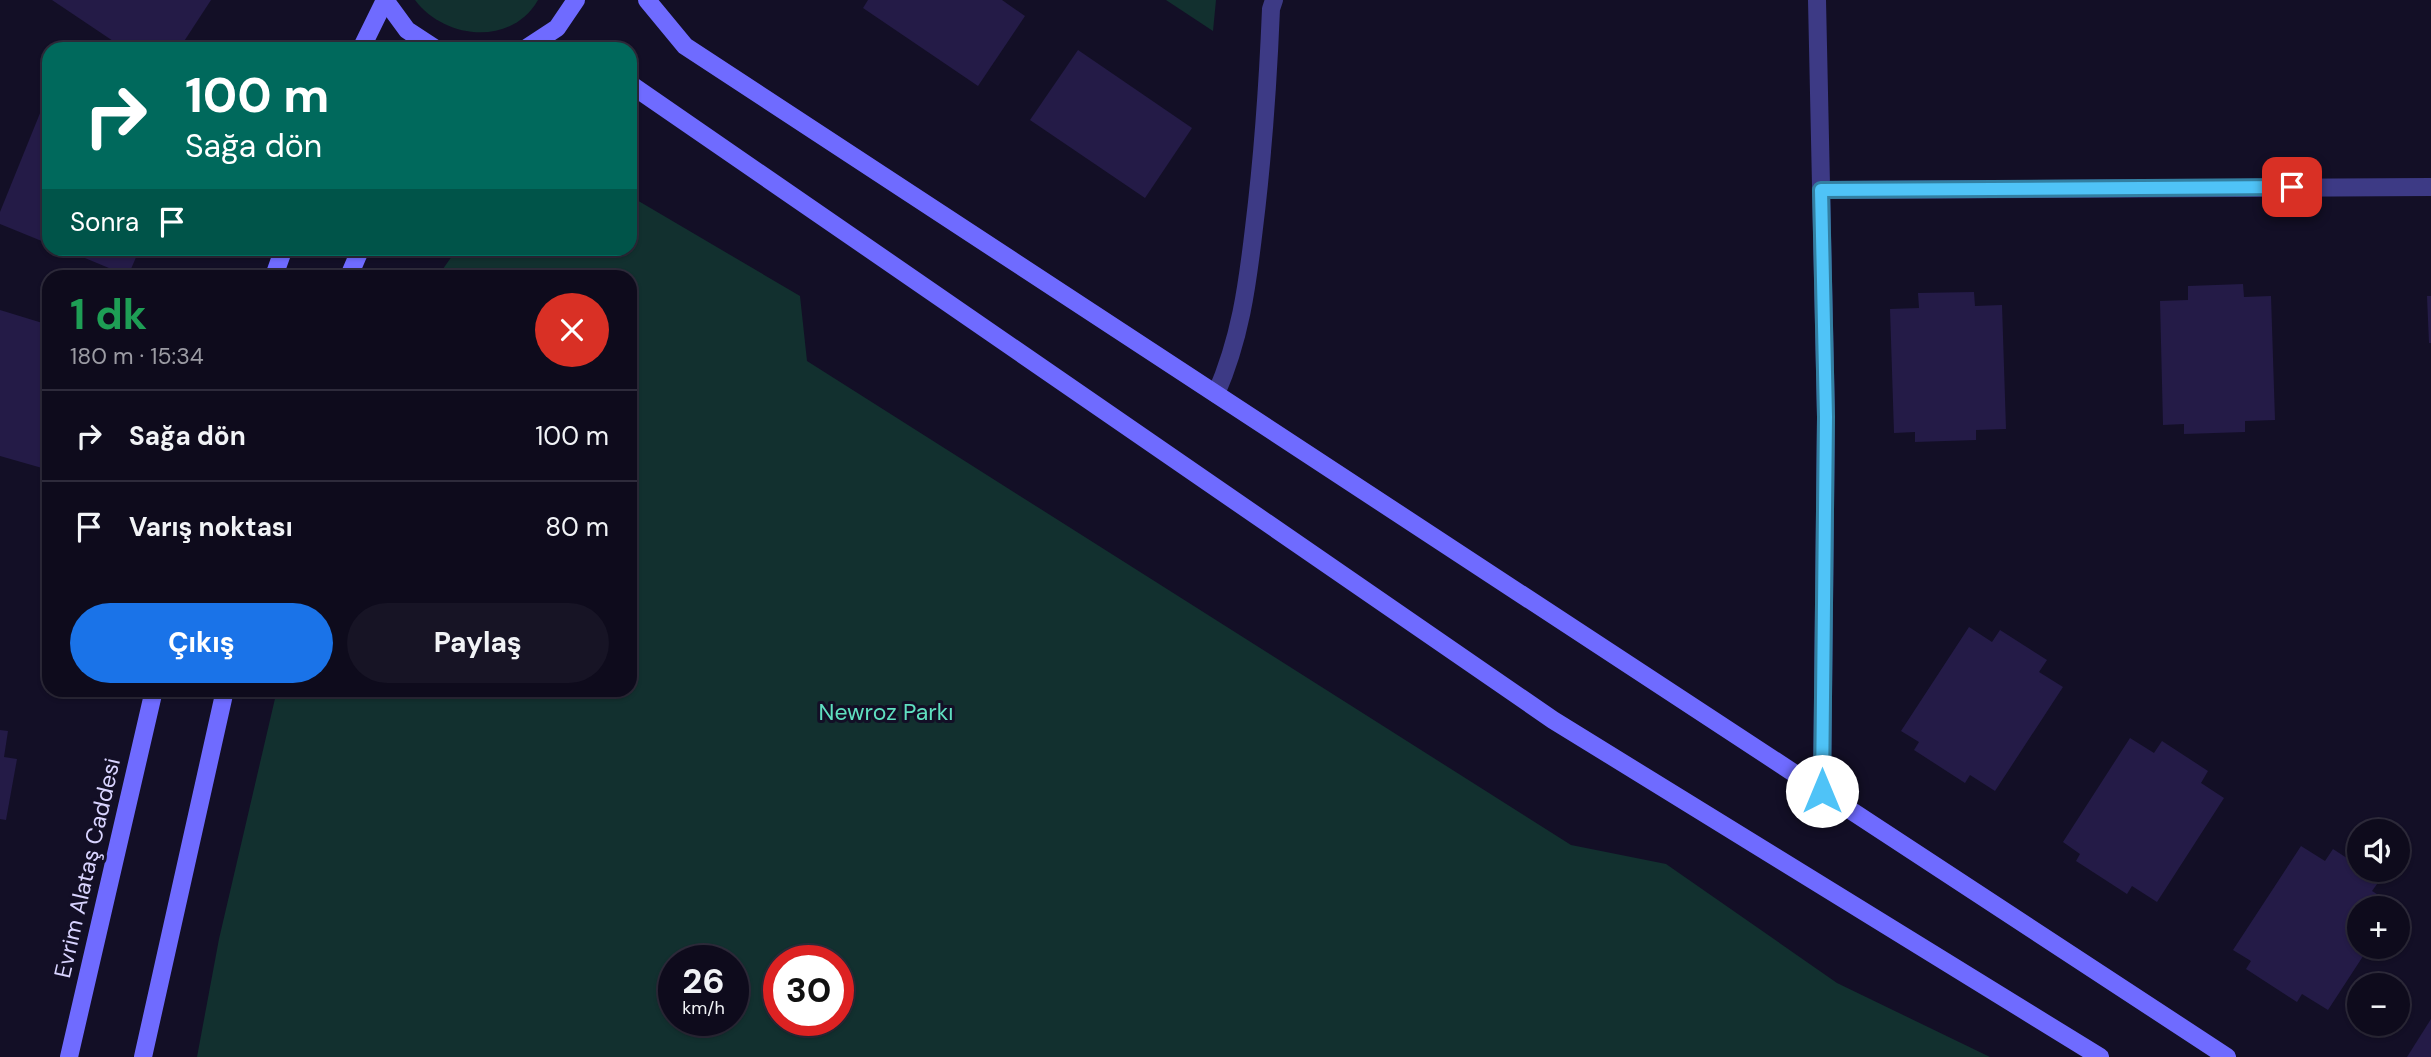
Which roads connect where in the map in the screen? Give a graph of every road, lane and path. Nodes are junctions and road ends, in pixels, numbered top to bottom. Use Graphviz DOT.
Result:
graph roads {
  1 [pos="385,0"];
  2 [pos="576,0"];
  3 [pos="647,0"];
  4 [pos="1274,0"];
  5 [pos="1816,0"];
  6 [pos="364,42"];
  7 [pos="425,42"];
  8 [pos="536,42"];
  9 [pos="637,89"];
  10 [pos="2431,187"];
  11 [pos="1821,190"];
  12 [pos="1216,394"];
  13 [pos="152,697"];
  14 [pos="223,697"];
  15 [pos="1822,791"];
  16 [pos="69,1057"];
  17 [pos="143,1057"];
  18 [pos="2101,1057"];
  19 [pos="2227,1057"];
  1 -- 6 [label="main road"];
  1 -- 7 [label="main road"];
  2 -- 8 [label="main road"];
  3 -- 12 [label="main road"];
  4 -- 12 [label="street"];
  5 -- 11 [label="street"];
  9 -- 18 [label="main road"];
  10 -- 11 [label="street"];
  11 -- 15 [label="street"];
  12 -- 15 [label="main road"];
  13 -- 16 [label="main road, Evrim Alataş Caddesi"];
  14 -- 17 [label="main road"];
  15 -- 19 [label="main road"];
}
